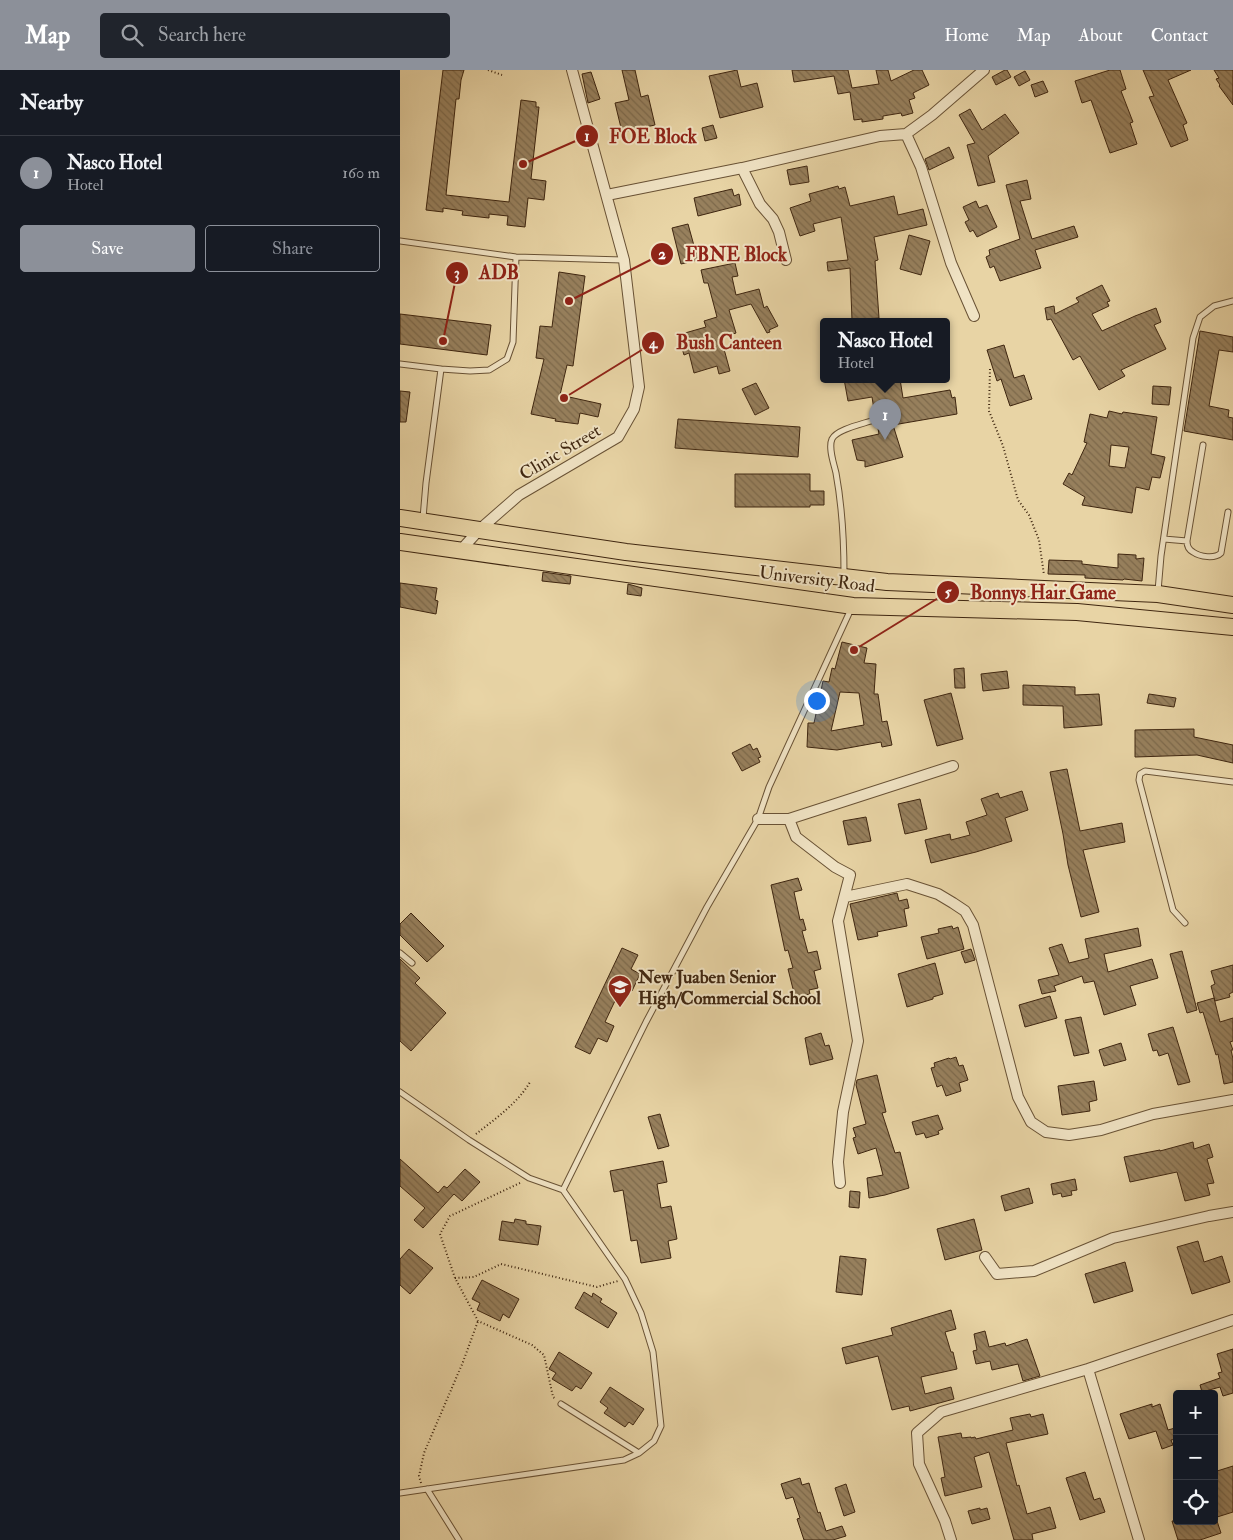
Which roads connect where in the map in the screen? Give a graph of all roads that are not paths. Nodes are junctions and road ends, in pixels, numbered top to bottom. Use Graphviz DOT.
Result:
graph roads {
  1 [pos="572,70"];
  2 [pos="984,70"];
  3 [pos="906,134"];
  4 [pos="742,168"];
  5 [pos="607,195"];
  6 [pos="400,242"];
  7 [pos="516,256"];
  8 [pos="624,260"];
  9 [pos="786,260"];
  10 [pos="1233,301"];
  11 [pos="974,316"];
  12 [pos="400,364"];
  13 [pos="440,369"];
  14 [pos="874,420"];
  15 [pos="1203,445"];
  16 [pos="1228,512"];
  17 [pos="400,518"];
  18 [pos="422,521"];
  19 [pos="479,530"];
  20 [pos="1164,539"];
  21 [pos="1187,541"];
  22 [pos="400,542"];
  23 [pos="460,550"];
  24 [pos="844,577"];
  25 [pos="1158,594"];
  26 [pos="1233,605"];
  27 [pos="853,606"];
  28 [pos="1233,627"];
  29 [pos="954,766"];
  30 [pos="1233,782"];
  31 [pos="789,818"];
  32 [pos="758,819"];
  33 [pos="844,897"];
  34 [pos="1185,923"];
  35 [pos="400,953"];
  36 [pos="412,963"];
  37 [pos="400,1092"];
  38 [pos="1233,1100"];
  39 [pos="840,1183"];
  40 [pos="563,1190"];
  41 [pos="1233,1212"];
  42 [pos="985,1257"];
  43 [pos="1233,1320"];
  44 [pos="1088,1369"];
  45 [pos="561,1404"];
  46 [pos="639,1453"];
  47 [pos="425,1489"];
  48 [pos="400,1493"];
  49 [pos="459,1540"];
  50 [pos="951,1540"];
  51 [pos="1139,1540"];
  1 -- 5 [label="street, Clinic Street"];
  2 -- 3 [label="street"];
  3 -- 4 [label="street"];
  3 -- 11 [label="street"];
  4 -- 5 [label="street"];
  4 -- 9 [label="street"];
  5 -- 8 [label="street, Clinic Street"];
  6 -- 7 [label="lane"];
  7 -- 8 [label="lane"];
  7 -- 13 [label="lane"];
  8 -- 19 [label="street, Clinic Street"];
  10 -- 20 [label="lane"];
  12 -- 13 [label="lane"];
  13 -- 18 [label="lane"];
  14 -- 24 [label="lane"];
  15 -- 21 [label="lane"];
  16 -- 21 [label="lane"];
  17 -- 18 [label="highway, University Road"];
  18 -- 19 [label="highway, University Road"];
  19 -- 23 [label="street, Clinic Street"];
  19 -- 24 [label="highway, University Road"];
  20 -- 21 [label="lane"];
  20 -- 25 [label="lane"];
  22 -- 23 [label="highway, University Road"];
  23 -- 27 [label="highway, University Road"];
  24 -- 25 [label="highway, University Road"];
  25 -- 26 [label="highway, University Road"];
  27 -- 28 [label="highway, University Road"];
  27 -- 32 [label="lane"];
  29 -- 31 [label="street"];
  30 -- 34 [label="lane"];
  31 -- 32 [label="street"];
  31 -- 33 [label="street"];
  32 -- 40 [label="lane"];
  33 -- 38 [label="street"];
  33 -- 39 [label="street"];
  35 -- 36 [label="lane"];
  37 -- 40 [label="lane"];
  40 -- 46 [label="lane"];
  41 -- 42 [label="street"];
  43 -- 44 [label="street"];
  44 -- 50 [label="street"];
  44 -- 51 [label="street"];
  45 -- 46 [label="lane"];
  46 -- 47 [label="lane"];
  47 -- 48 [label="lane"];
  47 -- 49 [label="lane"];
}
